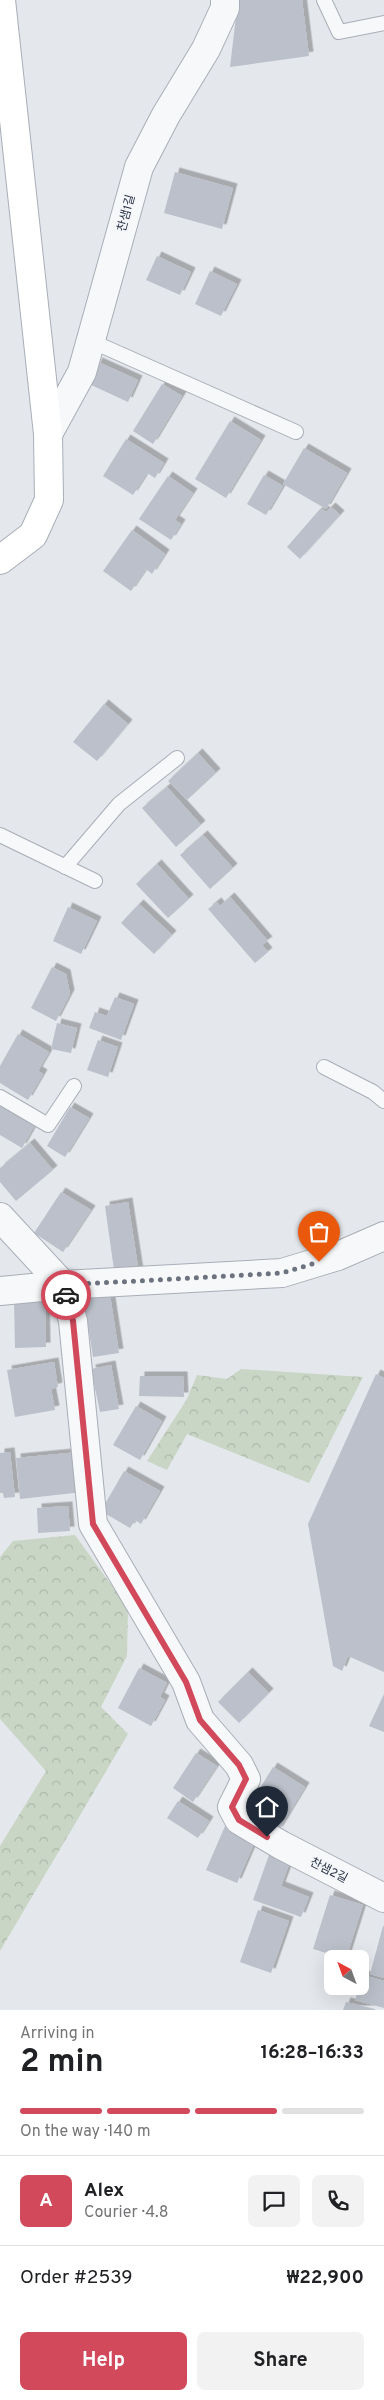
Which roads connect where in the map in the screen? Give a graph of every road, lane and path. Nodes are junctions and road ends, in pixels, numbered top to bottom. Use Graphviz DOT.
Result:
graph roads {
  1 [pos="1,0"];
  2 [pos="225,0"];
  3 [pos="324,0"];
  4 [pos="384,23"];
  5 [pos="91,341"];
  6 [pos="296,432"];
  7 [pos="48,434"];
  8 [pos="0,560"];
  9 [pos="177,758"];
  10 [pos="0,835"];
  11 [pos="65,867"];
  12 [pos="95,881"];
  13 [pos="324,1067"];
  14 [pos="74,1086"];
  15 [pos="0,1097"];
  16 [pos="384,1101"];
  17 [pos="0,1217"];
  18 [pos="384,1236"];
  19 [pos="63,1285"];
  20 [pos="0,1291"];
  21 [pos="384,1898"];
  1 -- 7 [label="street"];
  2 -- 5 [label="street, 찬샘1길"];
  3 -- 4 [label="lane"];
  5 -- 6 [label="lane"];
  5 -- 7 [label="street, 찬샘1길"];
  7 -- 8 [label="street"];
  9 -- 11 [label="lane"];
  10 -- 11 [label="lane"];
  11 -- 12 [label="lane"];
  13 -- 16 [label="lane"];
  14 -- 15 [label="lane"];
  17 -- 19 [label="street"];
  18 -- 19 [label="street"];
  19 -- 20 [label="street"];
  19 -- 21 [label="street, 찬샘2길"];
}
